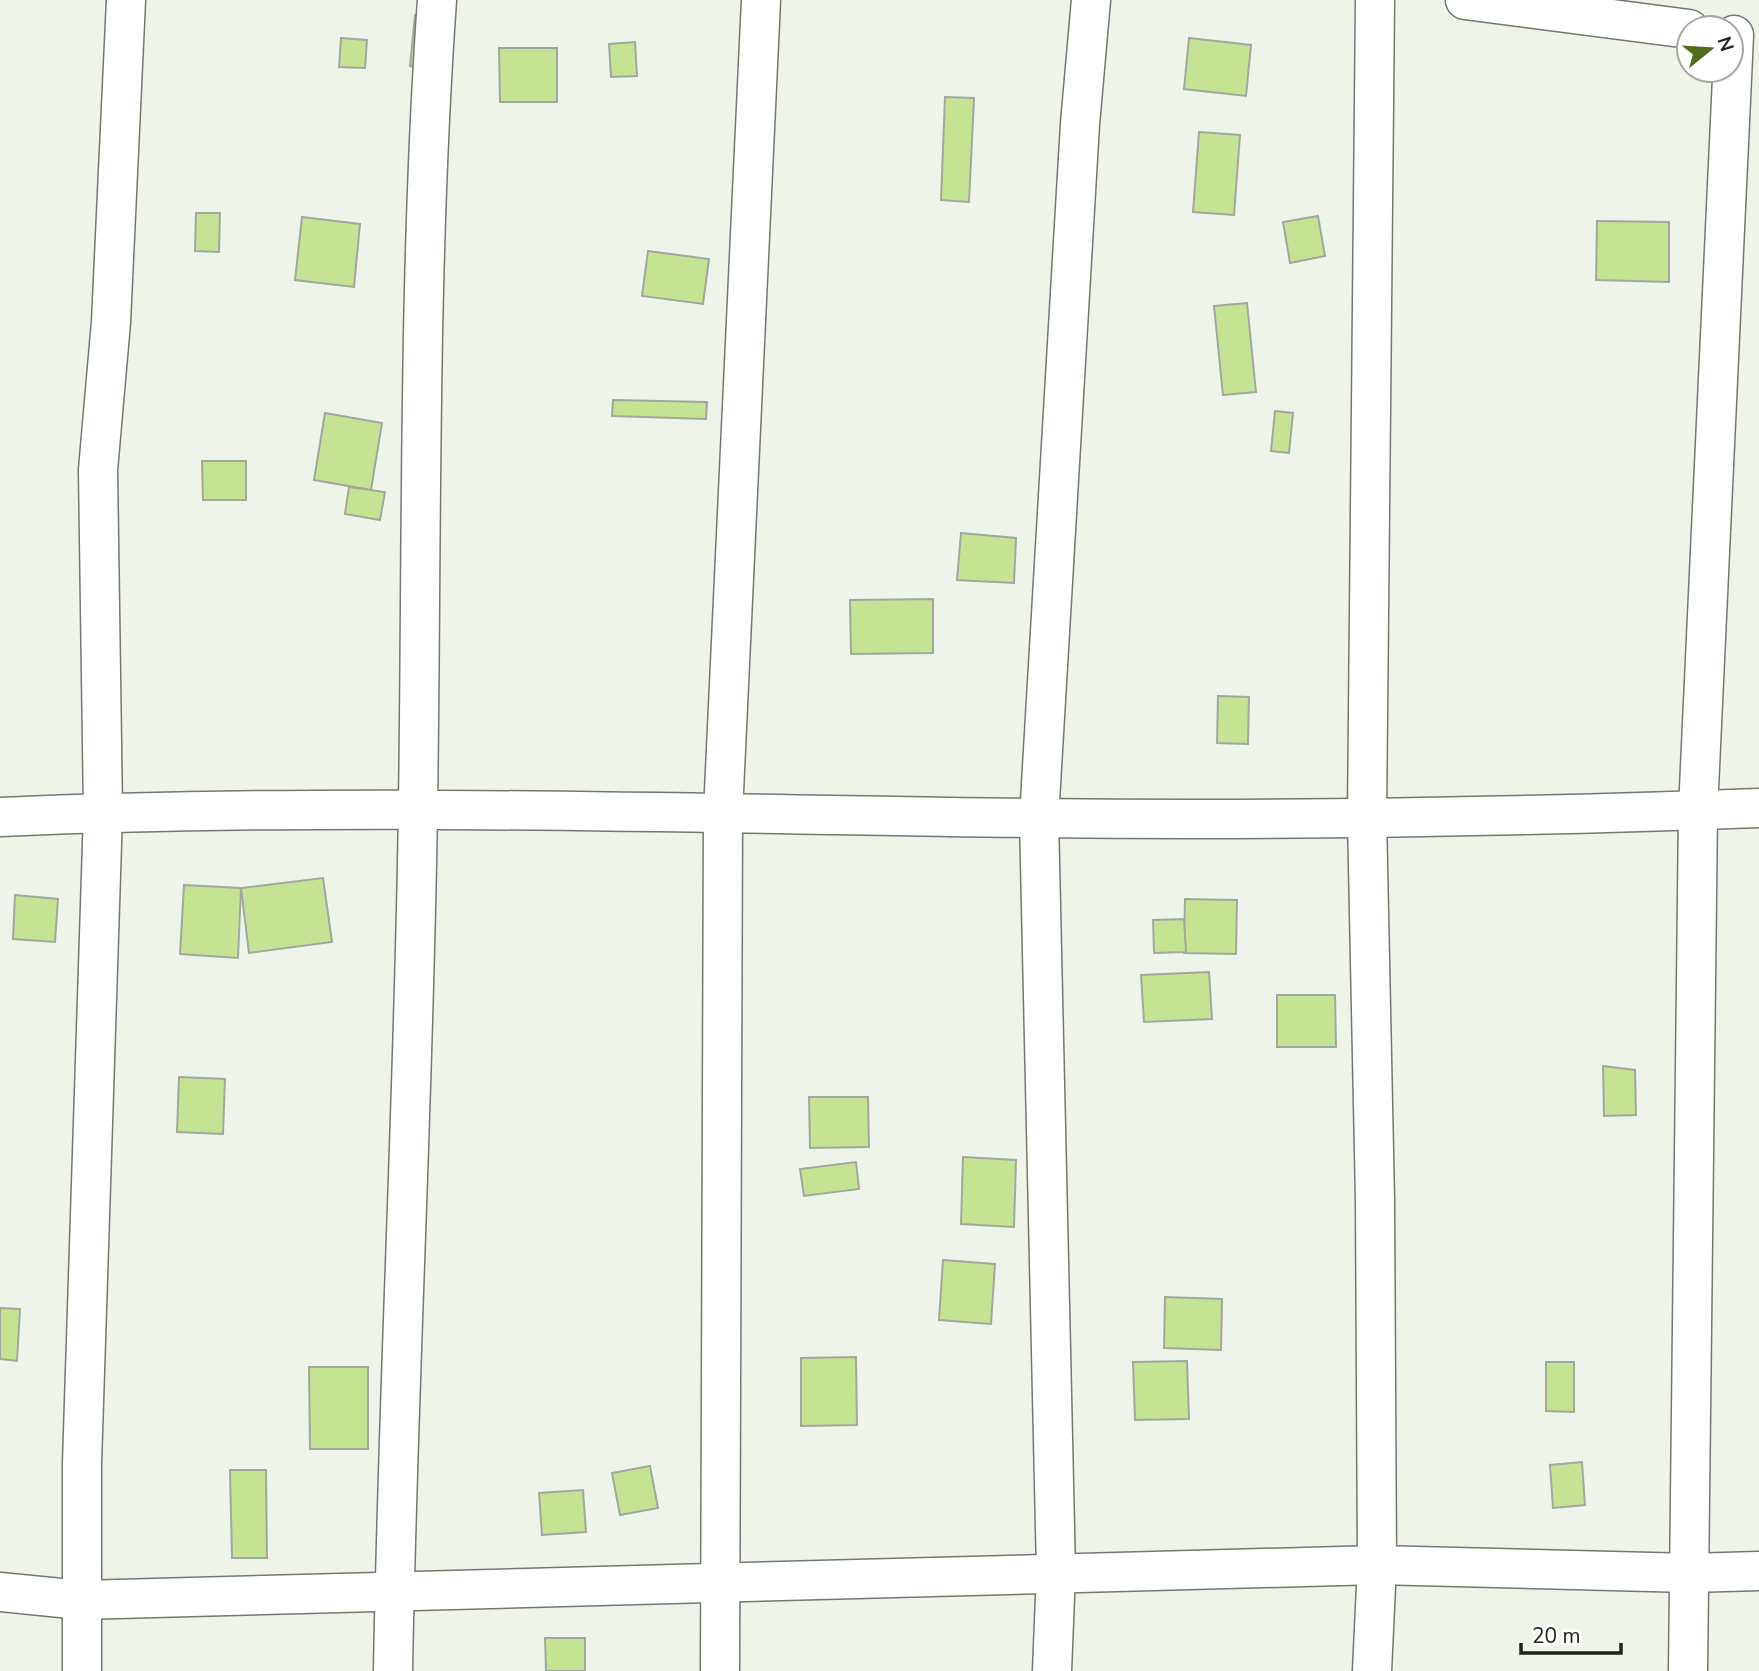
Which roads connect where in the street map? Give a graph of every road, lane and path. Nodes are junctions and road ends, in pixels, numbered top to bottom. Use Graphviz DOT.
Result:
graph roads {
  1 [pos="126,0"];
  2 [pos="437,0"];
  3 [pos="761,0"];
  4 [pos="1091,0"];
  5 [pos="1375,0"];
  6 [pos="1465,0"];
  7 [pos="1675,28"];
  8 [pos="1738,84"];
  9 [pos="1759,807"];
  10 [pos="418,809"];
  11 [pos="1698,810"];
  12 [pos="103,812"];
  13 [pos="723,813"];
  14 [pos="0,817"];
  15 [pos="1367,817"];
  16 [pos="1040,818"];
  17 [pos="1377,1565"];
  18 [pos="1759,1571"];
  19 [pos="1056,1572"];
  20 [pos="1689,1573"];
  21 [pos="720,1582"];
  22 [pos="395,1590"];
  23 [pos="0,1592"];
  24 [pos="81,1600"];
  25 [pos="82,1671"];
  26 [pos="394,1671"];
  27 [pos="720,1671"];
  28 [pos="1052,1671"];
  29 [pos="1372,1671"];
  30 [pos="1688,1671"];
  1 -- 12 [label="street"];
  2 -- 10 [label="street"];
  3 -- 13 [label="street"];
  4 -- 16 [label="street"];
  5 -- 15 [label="street"];
  6 -- 7 [label="street"];
  8 -- 11 [label="street"];
  9 -- 11 [label="street"];
  10 -- 12 [label="street"];
  10 -- 13 [label="street"];
  10 -- 22 [label="street"];
  11 -- 15 [label="street"];
  11 -- 20 [label="street"];
  12 -- 14 [label="street"];
  12 -- 24 [label="street"];
  13 -- 16 [label="street"];
  13 -- 21 [label="street"];
  15 -- 16 [label="street"];
  15 -- 17 [label="street"];
  16 -- 19 [label="street"];
  17 -- 19 [label="street"];
  17 -- 20 [label="street"];
  17 -- 29 [label="street"];
  18 -- 20 [label="street"];
  19 -- 21 [label="street"];
  19 -- 28 [label="street"];
  20 -- 30 [label="street"];
  21 -- 22 [label="street"];
  21 -- 27 [label="street"];
  22 -- 24 [label="street"];
  22 -- 26 [label="street"];
  23 -- 24 [label="street"];
  24 -- 25 [label="street"];
}
